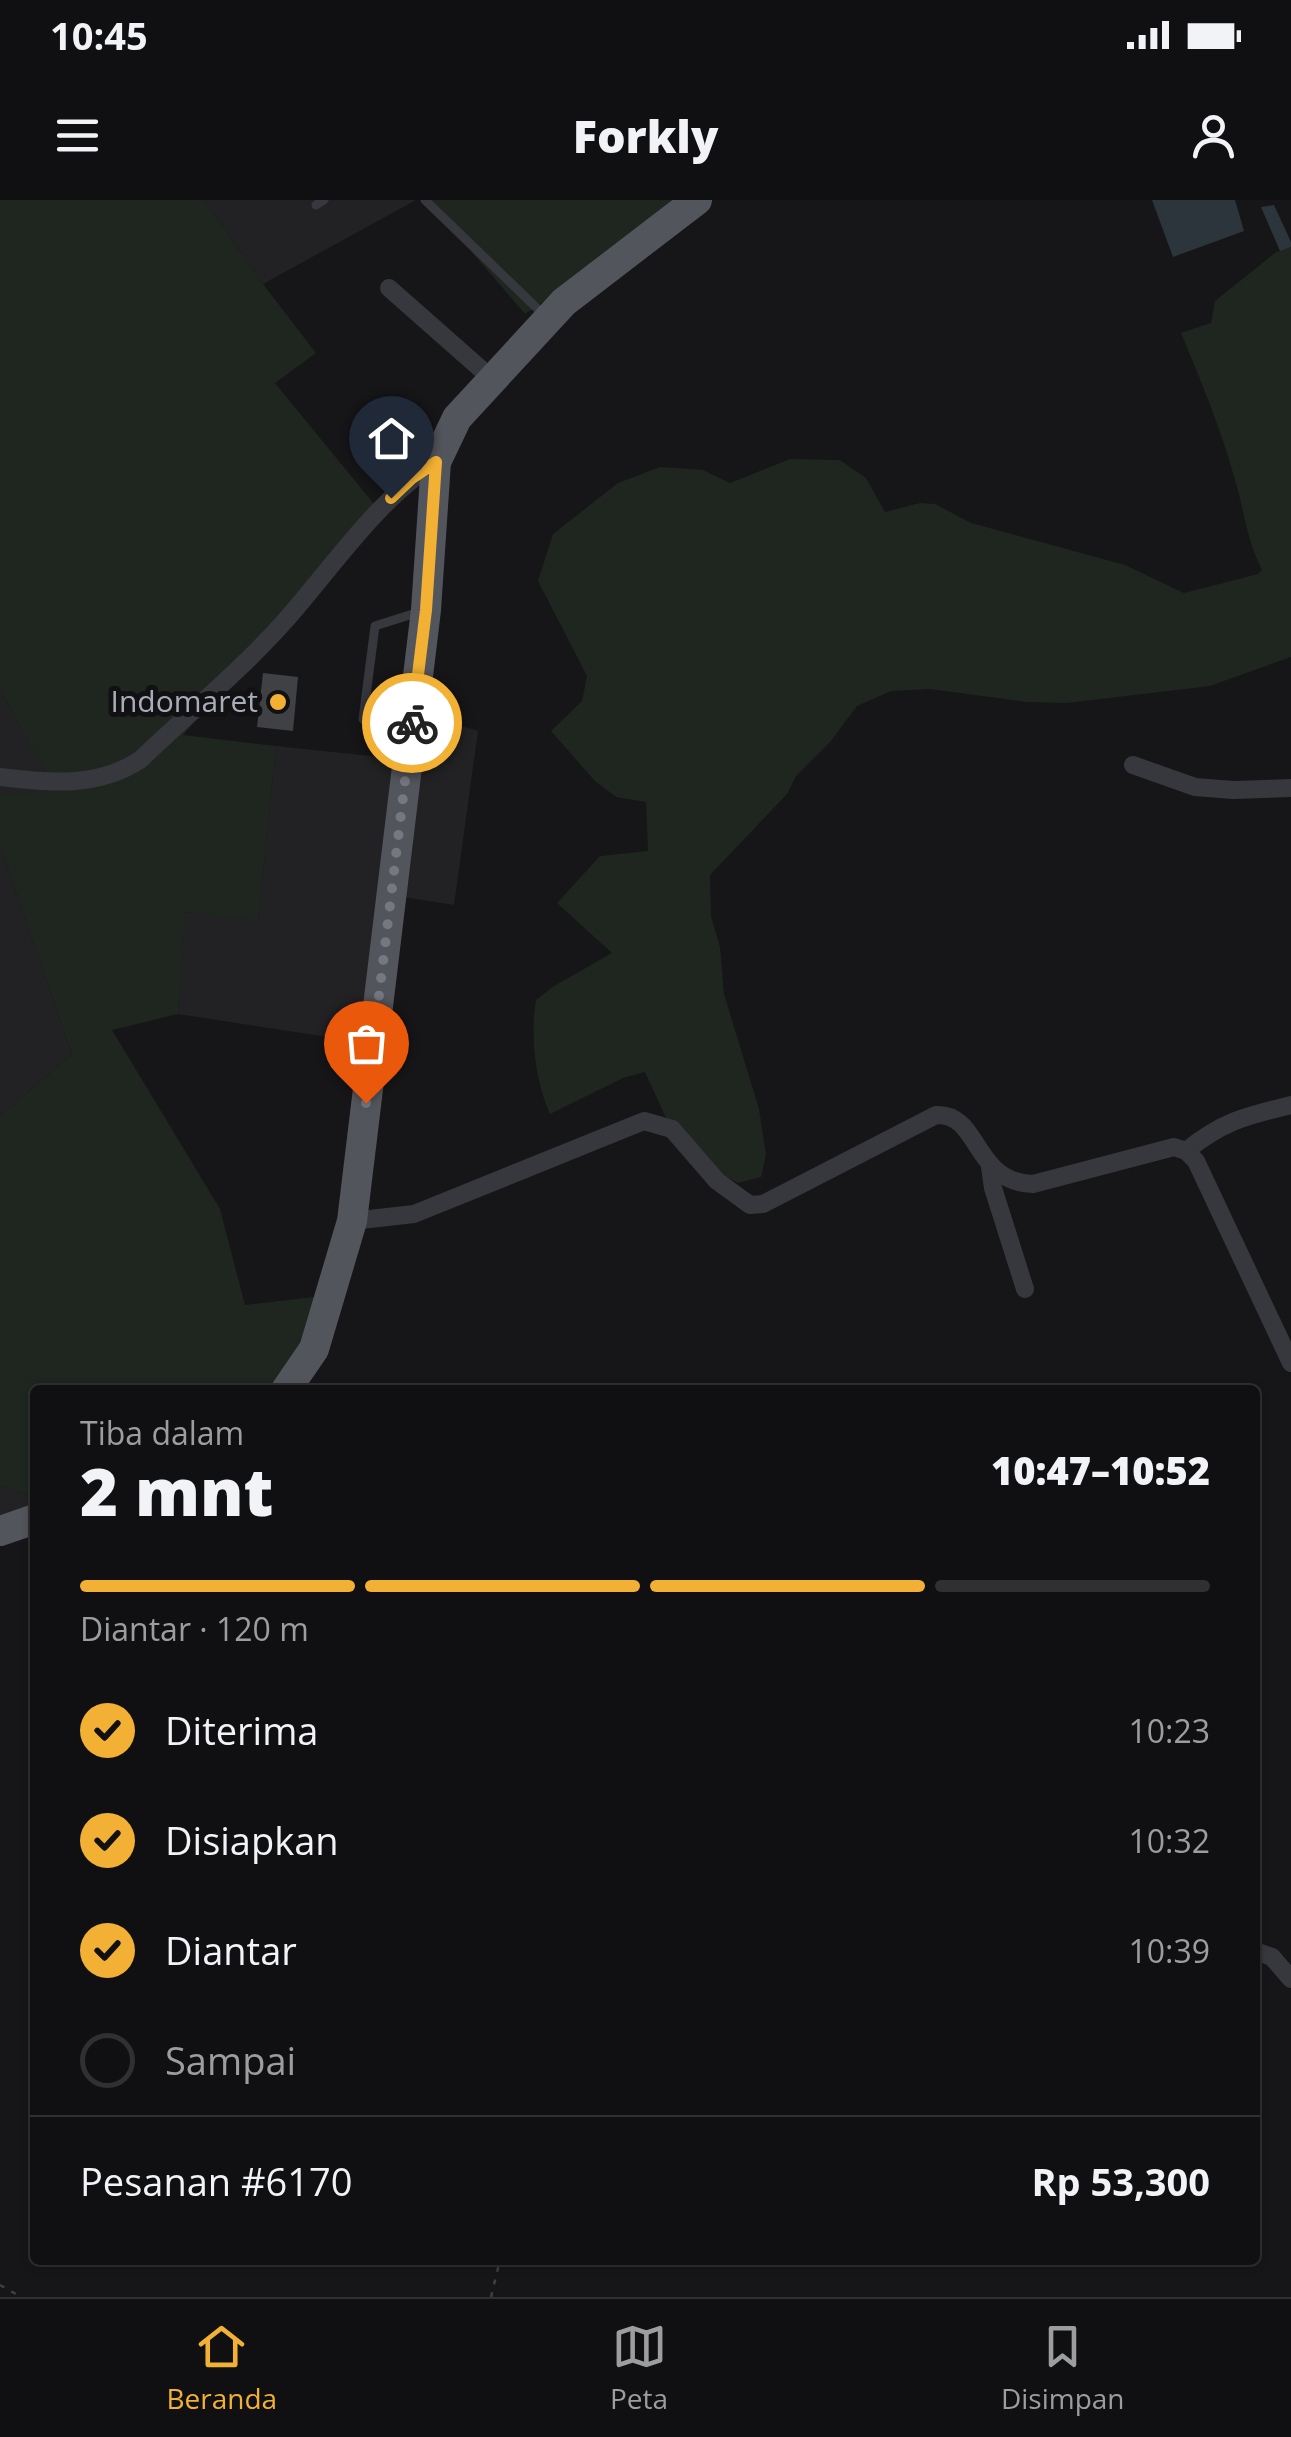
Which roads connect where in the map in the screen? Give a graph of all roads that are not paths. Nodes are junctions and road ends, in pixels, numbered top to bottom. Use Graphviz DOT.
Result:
graph roads {
  1 [pos="426,200"];
  2 [pos="697,200"];
  3 [pos="389,288"];
  4 [pos="548,319"];
  5 [pos="491,378"];
  6 [pos="436,462"];
  7 [pos="426,610"];
  8 [pos="412,723"];
  9 [pos="1134,764"];
  10 [pos="0,777"];
  11 [pos="1291,788"];
  12 [pos="1291,1105"];
  13 [pos="1186,1151"];
  14 [pos="990,1167"];
  15 [pos="352,1222"];
  16 [pos="1024,1289"];
  17 [pos="1291,1364"];
  18 [pos="289,1385"];
  19 [pos="30,1521"];
  20 [pos="0,1531"];
  21 [pos="1260,1953"];
  22 [pos="1291,1979"];
  1 -- 4 [label="lane"];
  2 -- 4 [label="main road"];
  3 -- 5 [label="street"];
  4 -- 5 [label="main road"];
  5 -- 6 [label="main road"];
  6 -- 7 [label="main road"];
  6 -- 10 [label="street"];
  7 -- 8 [label="main road"];
  7 -- 8 [label="lane"];
  8 -- 15 [label="main road"];
  9 -- 11 [label="street"];
  12 -- 13 [label="street"];
  13 -- 14 [label="street"];
  13 -- 17 [label="street"];
  14 -- 15 [label="street"];
  14 -- 16 [label="street"];
  15 -- 18 [label="main road"];
  19 -- 20 [label="main road"];
  21 -- 22 [label="street"];
}
